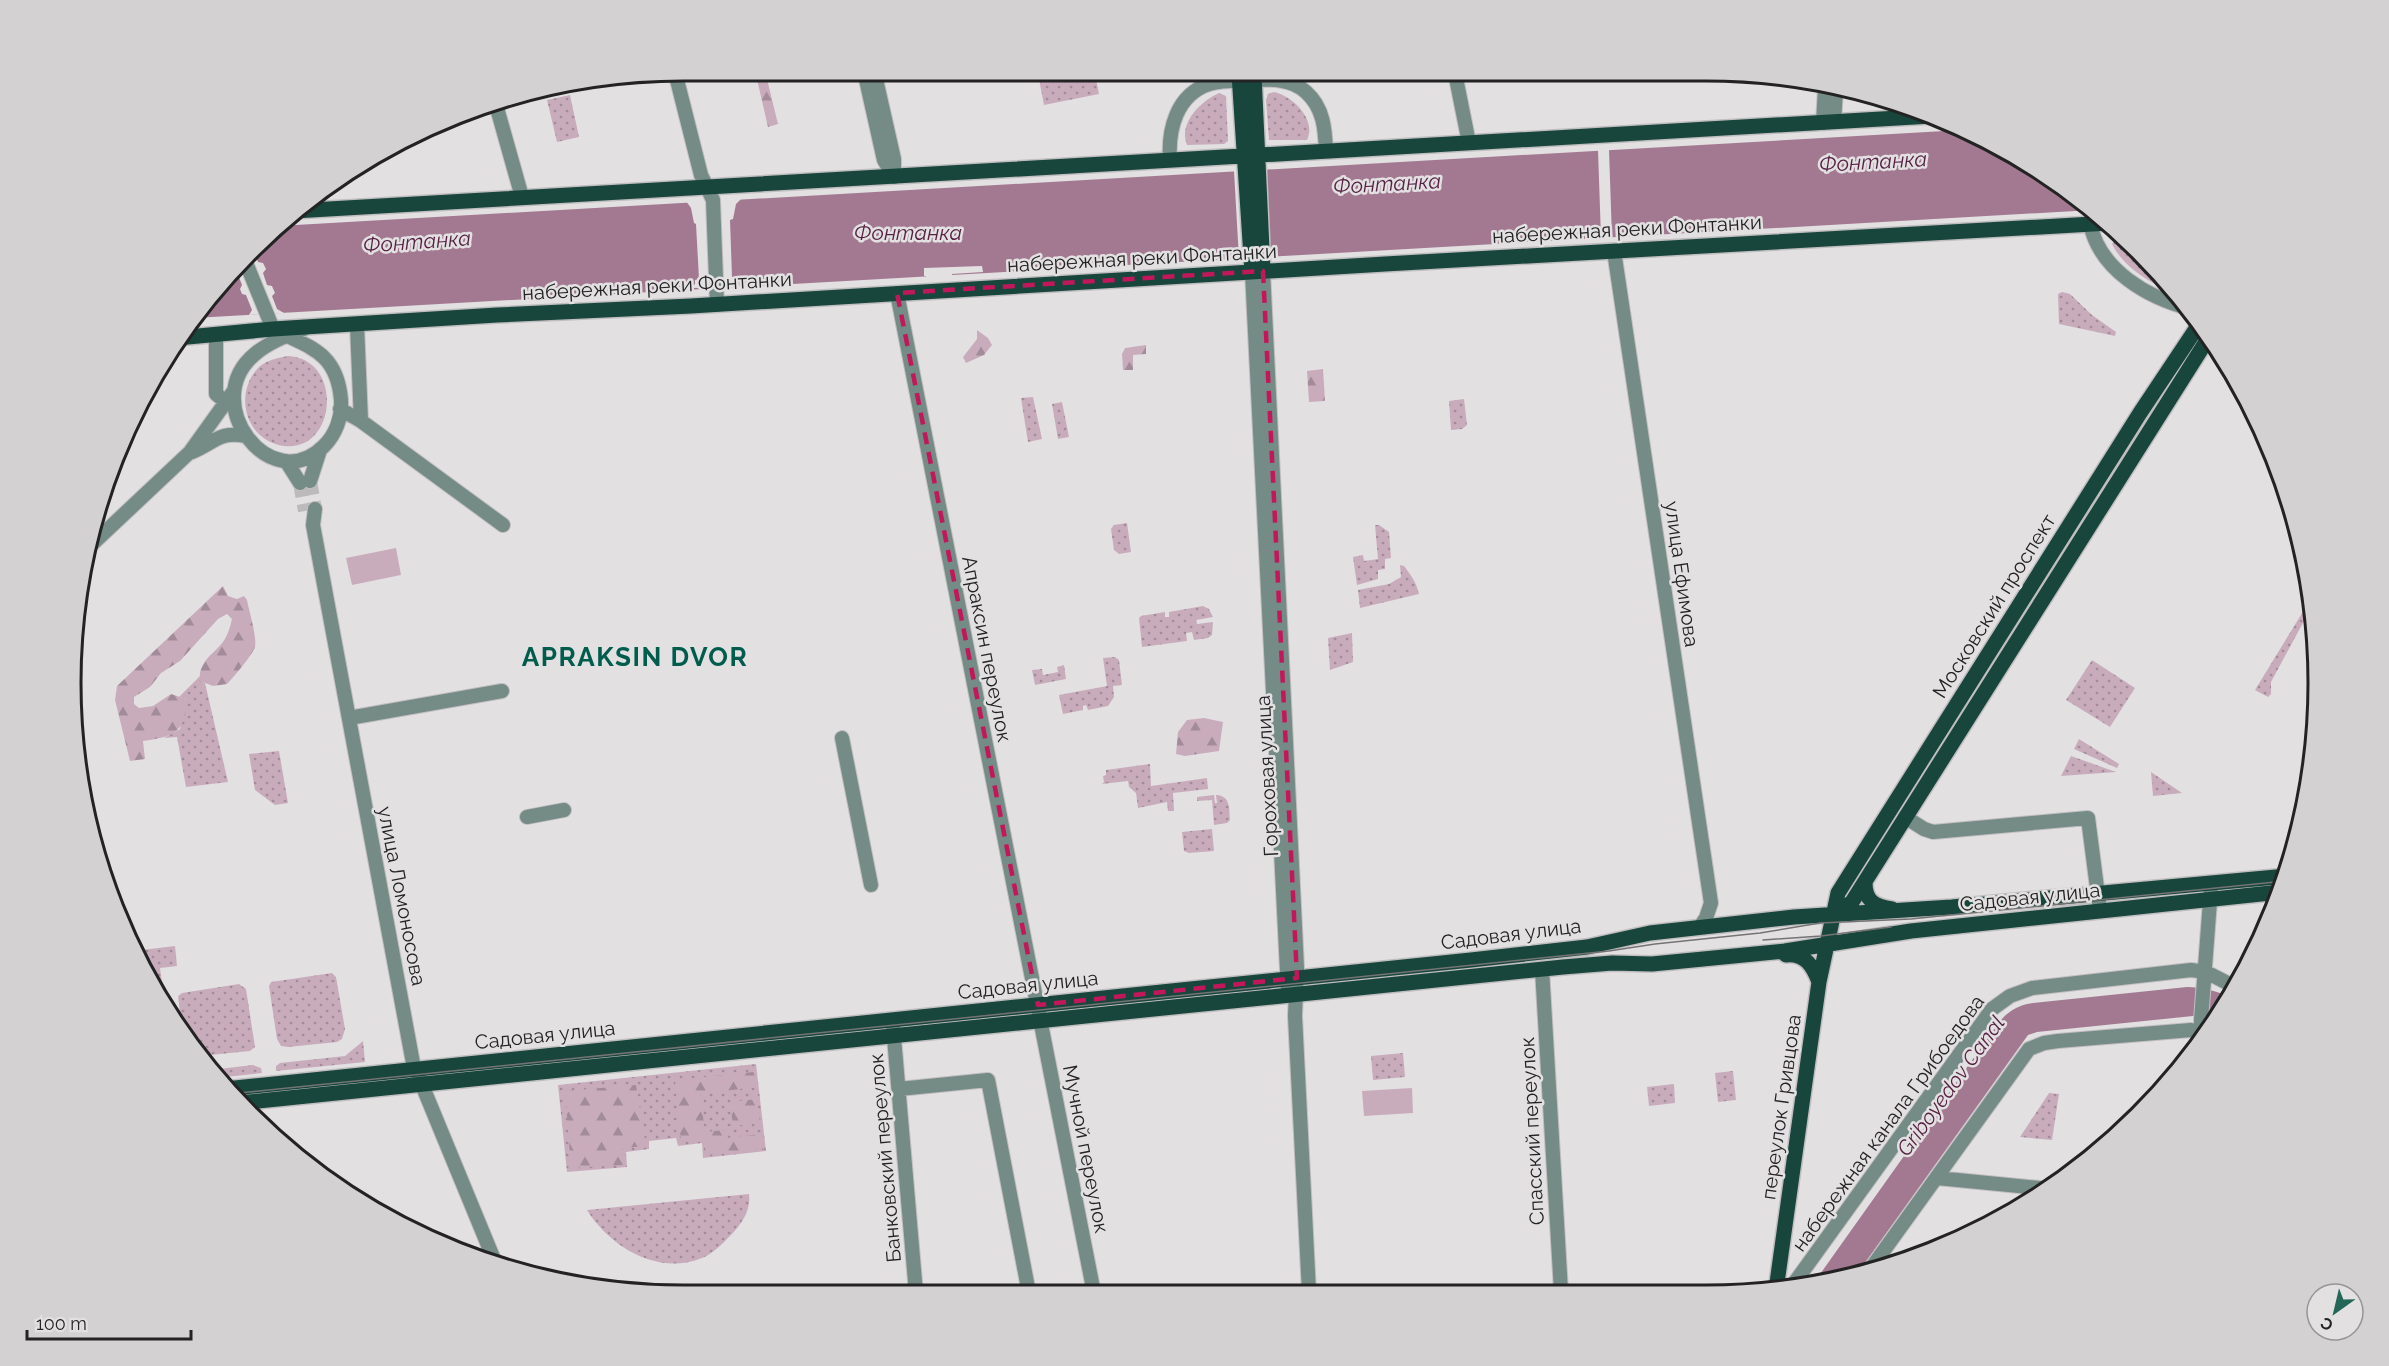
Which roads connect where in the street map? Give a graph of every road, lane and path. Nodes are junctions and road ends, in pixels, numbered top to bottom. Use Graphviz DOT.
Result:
graph roads {
  1 [pos="676,81"];
  2 [pos="866,81"];
  3 [pos="876,81"];
  4 [pos="1225,81"];
  5 [pos="1246,81"];
  6 [pos="1285,81"];
  7 [pos="1457,81"];
  8 [pos="1826,94"];
  9 [pos="1835,96"];
  10 [pos="498,110"];
  11 [pos="1911,117"];
  12 [pos="1829,122"];
  13 [pos="1469,143"];
  14 [pos="1326,152"];
  15 [pos="1170,160"];
  16 [pos="1251,163"];
  17 [pos="894,177"];
  18 [pos="710,194"];
  19 [pos="522,197"];
  20 [pos="311,210"];
  21 [pos="2090,223"];
  22 [pos="2094,223"];
  23 [pos="1614,251"];
  24 [pos="1257,265"];
  25 [pos="248,267"];
  26 [pos="897,293"];
  27 [pos="2172,303"];
  28 [pos="717,305"];
  29 [pos="357,324"];
  30 [pos="2194,331"];
  31 [pos="279,333"];
  32 [pos="216,335"];
  33 [pos="191,337"];
  34 [pos="2204,345"];
  35 [pos="360,392"];
  36 [pos="230,397"];
  37 [pos="340,409"];
  38 [pos="361,421"];
  39 [pos="245,436"];
  40 [pos="320,450"];
  41 [pos="190,453"];
  42 [pos="286,461"];
  43 [pos="310,510"];
  44 [pos="503,525"];
  45 [pos="100,537"];
  46 [pos="502,691"];
  47 [pos="349,718"];
  48 [pos="842,738"];
  49 [pos="564,810"];
  50 [pos="527,817"];
  51 [pos="1905,817"];
  52 [pos="2276,877"];
  53 [pos="1865,882"];
  54 [pos="2211,883"];
  55 [pos="870,885"];
  56 [pos="2270,893"];
  57 [pos="2098,894"];
  58 [pos="2211,899"];
  59 [pos="1711,903"];
  60 [pos="1902,911"];
  61 [pos="2100,911"];
  62 [pos="1733,924"];
  63 [pos="1700,927"];
  64 [pos="1830,930"];
  65 [pos="1758,953"];
  66 [pos="1542,969"];
  67 [pos="2206,972"];
  68 [pos="1292,978"];
  69 [pos="1819,982"];
  70 [pos="2227,983"];
  71 [pos="1292,995"];
  72 [pos="1039,1013"];
  73 [pos="892,1020"];
  74 [pos="2202,1024"];
  75 [pos="2198,1030"];
  76 [pos="894,1036"];
  77 [pos="417,1070"];
  78 [pos="423,1084"];
  79 [pos="237,1088"];
  80 [pos="899,1089"];
  81 [pos="250,1102"];
  82 [pos="1937,1178"];
  83 [pos="2034,1187"];
  84 [pos="492,1254"];
  85 [pos="1877,1260"];
  86 [pos="1798,1278"];
  87 [pos="1777,1281"];
  88 [pos="915,1285"];
  89 [pos="1027,1285"];
  90 [pos="1092,1285"];
  91 [pos="1304,1285"];
  92 [pos="1309,1285"];
  93 [pos="1561,1285"];
  1 -- 18 [label="street"];
  2 -- 17 [label="street"];
  3 -- 17 [label="street"];
  4 -- 15 [label="street"];
  5 -- 16 [label="main road"];
  6 -- 14 [label="street"];
  7 -- 13 [label="street"];
  8 -- 12 [label="street"];
  9 -- 12 [label="street"];
  10 -- 19 [label="street"];
  11 -- 12 [label="main road"];
  12 -- 13 [label="main road"];
  13 -- 14 [label="main road"];
  14 -- 16 [label="main road"];
  15 -- 16 [label="main road"];
  15 -- 17 [label="main road"];
  16 -- 24 [label="main road"];
  17 -- 18 [label="main road"];
  18 -- 19 [label="main road"];
  18 -- 28 [label="street"];
  19 -- 20 [label="main road"];
  21 -- 22 [label="main road, набережная реки Фонтанки"];
  21 -- 23 [label="main road, набережная реки Фонтанки"];
  21 -- 27 [label="street"];
  23 -- 24 [label="main road, набережная реки Фонтанки"];
  23 -- 59 [label="street, улица Ефимова"];
  24 -- 26 [label="main road, набережная реки Фонтанки"];
  24 -- 68 [label="street, Гороховая улица"];
  25 -- 31 [label="street"];
  26 -- 28 [label="main road, набережная реки Фонтанки"];
  26 -- 72 [label="street, Апраксин переулок"];
  28 -- 29 [label="main road, набережная реки Фонтанки"];
  29 -- 31 [label="main road, набережная реки Фонтанки"];
  29 -- 35 [label="street"];
  30 -- 64 [label="main road, Московский проспект"];
  31 -- 32 [label="main road, набережная реки Фонтанки"];
  31 -- 36 [label="street"];
  31 -- 37 [label="street"];
  32 -- 33 [label="main road, набережная реки Фонтанки"];
  32 -- 36 [label="street"];
  34 -- 51 [label="main road, Московский проспект"];
  35 -- 37 [label="street"];
  35 -- 38 [label="street"];
  36 -- 39 [label="street"];
  36 -- 41 [label="street"];
  37 -- 38 [label="street"];
  37 -- 40 [label="street"];
  38 -- 44 [label="street"];
  39 -- 41 [label="street"];
  39 -- 42 [label="street"];
  40 -- 42 [label="street"];
  40 -- 42 [label="street"];
  41 -- 45 [label="street"];
  43 -- 47 [label="street, улица Ломоносова"];
  46 -- 47 [label="street"];
  47 -- 77 [label="street, улица Ломоносова"];
  48 -- 55 [label="street"];
  49 -- 50 [label="street"];
  51 -- 53 [label="main road, Московский проспект"];
  51 -- 57 [label="street"];
  52 -- 54 [label="main road, Садовая улица"];
  53 -- 60 [label="main road"];
  53 -- 64 [label="main road, Московский проспект"];
  54 -- 57 [label="main road, Садовая улица"];
  54 -- 58 [label="street"];
  56 -- 58 [label="main road, Садовая улица"];
  57 -- 60 [label="main road, Садовая улица"];
  57 -- 61 [label="street"];
  58 -- 61 [label="main road, Садовая улица"];
  58 -- 67 [label="street"];
  59 -- 62 [label="street"];
  59 -- 63 [label="street"];
  60 -- 64 [label="main road, Садовая улица"];
  61 -- 64 [label="main road, Садовая улица"];
  62 -- 63 [label="main road, Садовая улица"];
  62 -- 64 [label="main road, Садовая улица"];
  63 -- 68 [label="main road, Садовая улица"];
  64 -- 65 [label="main road, Садовая улица"];
  64 -- 69 [label="main road, переулок Гривцова"];
  65 -- 66 [label="main road, Садовая улица"];
  65 -- 69 [label="main road"];
  66 -- 71 [label="main road, Садовая улица"];
  66 -- 93 [label="street, Спасский переулок"];
  67 -- 70 [label="street, набережная канала Грибоедова"];
  67 -- 74 [label="street"];
  67 -- 86 [label="street, набережная канала Грибоедова"];
  68 -- 71 [label="street, Гороховая улица"];
  68 -- 72 [label="main road, Садовая улица"];
  69 -- 87 [label="main road, переулок Гривцова"];
  71 -- 72 [label="main road, Садовая улица"];
  71 -- 91 [label="street, Гороховая улица"];
  71 -- 92 [label="street, Гороховая улица"];
  72 -- 73 [label="main road, Садовая улица"];
  72 -- 76 [label="main road, Садовая улица"];
  72 -- 90 [label="street, Мучной переулок"];
  73 -- 76 [label="street, Банковский переулок"];
  73 -- 77 [label="main road, Садовая улица"];
  75 -- 82 [label="street"];
  76 -- 78 [label="main road, Садовая улица"];
  76 -- 80 [label="street, Банковский переулок"];
  77 -- 78 [label="street, улица Ломоносова"];
  77 -- 79 [label="main road, Садовая улица"];
  78 -- 81 [label="main road, Садовая улица"];
  78 -- 84 [label="street, улица Ломоносова"];
  80 -- 88 [label="street, Банковский переулок"];
  80 -- 89 [label="street"];
  82 -- 83 [label="street"];
  82 -- 85 [label="street"];
}
